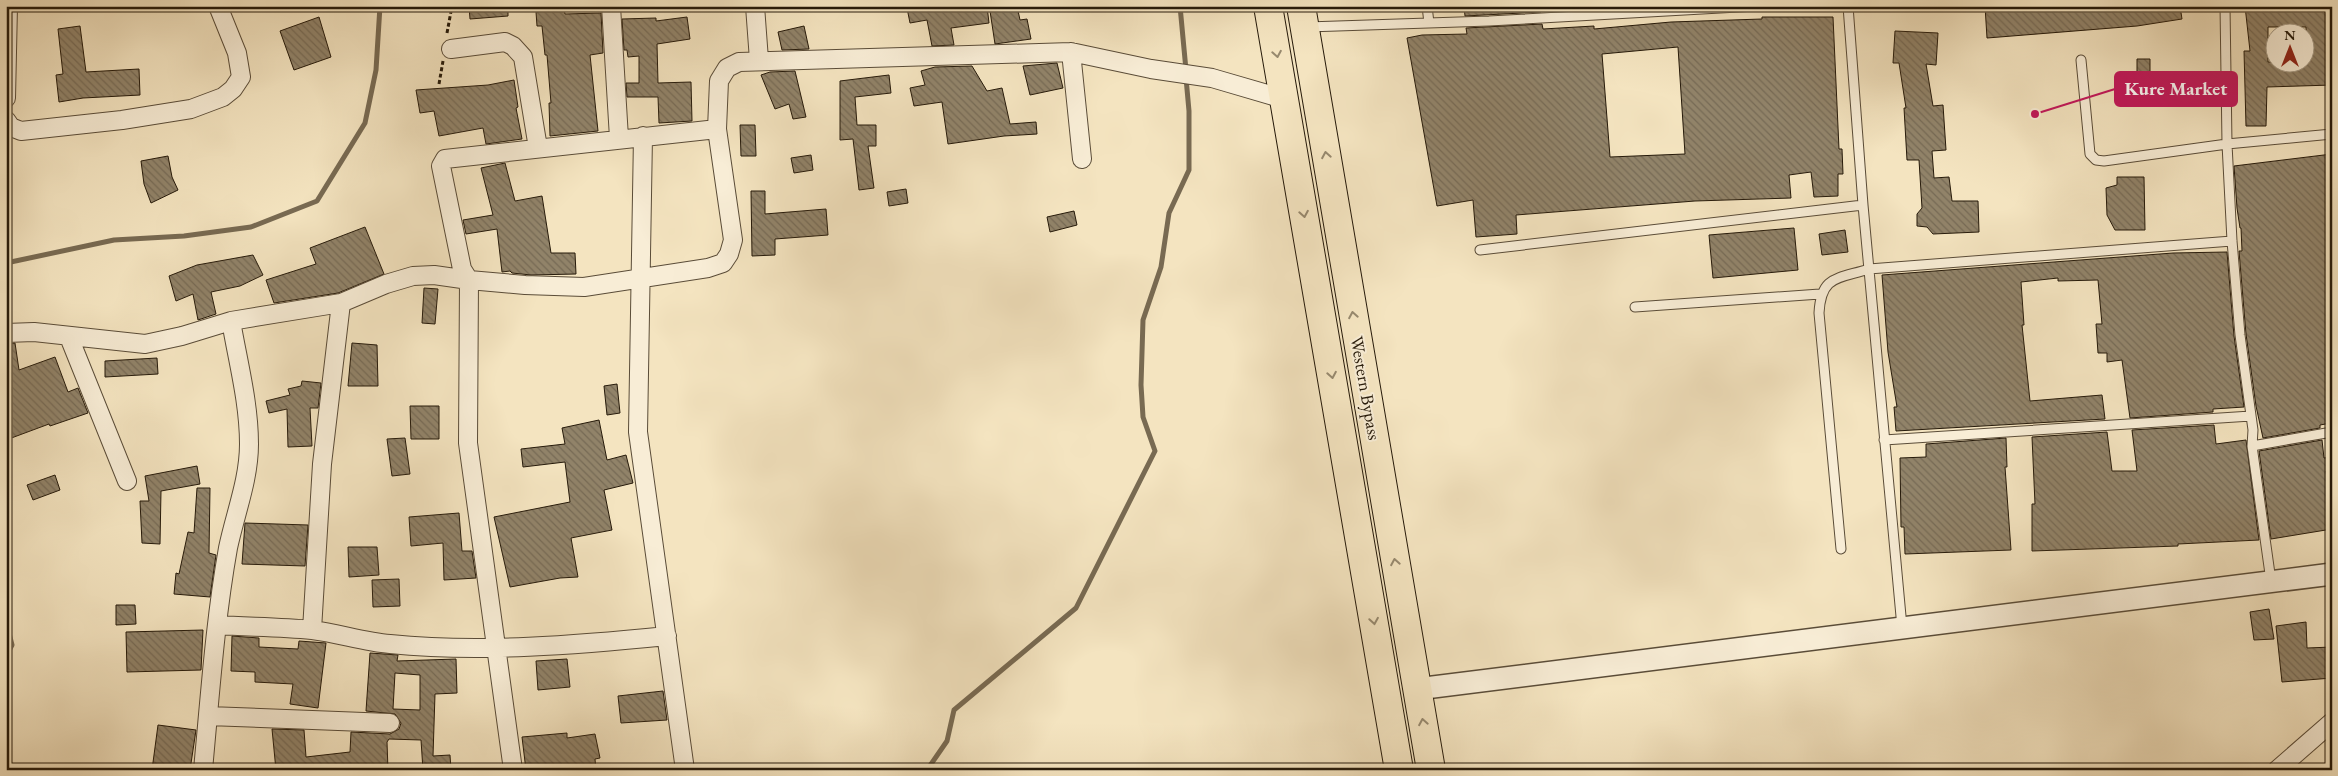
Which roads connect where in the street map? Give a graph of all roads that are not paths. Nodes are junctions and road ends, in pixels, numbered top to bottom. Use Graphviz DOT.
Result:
graph roads {
  1 [pos="8,6"];
  2 [pos="218,6"];
  3 [pos="611,6"];
  4 [pos="755,6"];
  5 [pos="1268,6"];
  6 [pos="1427,6"];
  7 [pos="1756,6"];
  8 [pos="1848,6"];
  9 [pos="2225,6"];
  10 [pos="1701,8"];
  11 [pos="1628,10"];
  12 [pos="1302,17"];
  13 [pos="1429,23"];
  14 [pos="451,49"];
  15 [pos="1072,52"];
  16 [pos="759,60"];
  17 [pos="2081,60"];
  18 [pos="6,98"];
  19 [pos="1284,99"];
  20 [pos="6,120"];
  21 [pos="717,129"];
  22 [pos="2332,134"];
  23 [pos="643,136"];
  24 [pos="619,138"];
  25 [pos="2227,144"];
  26 [pos="538,148"];
  27 [pos="1082,160"];
  28 [pos="1863,205"];
  29 [pos="2232,241"];
  30 [pos="1480,250"];
  31 [pos="1869,269"];
  32 [pos="469,280"];
  33 [pos="642,280"];
  34 [pos="1820,294"];
  35 [pos="341,303"];
  36 [pos="1635,307"];
  37 [pos="231,321"];
  38 [pos="6,333"];
  39 [pos="69,337"];
  40 [pos="2251,416"];
  41 [pos="2332,432"];
  42 [pos="1884,440"];
  43 [pos="2252,446"];
  44 [pos="127,481"];
  45 [pos="1841,549"];
  46 [pos="2332,574"];
  47 [pos="2271,581"];
  48 [pos="217,625"];
  49 [pos="1902,628"];
  50 [pos="312,630"];
  51 [pos="667,636"];
  52 [pos="495,647"];
  53 [pos="1417,689"];
  54 [pos="208,716"];
  55 [pos="390,722"];
  56 [pos="2332,722"];
  57 [pos="203,770"];
  58 [pos="513,770"];
  59 [pos="685,770"];
  60 [pos="1399,770"];
  61 [pos="1431,770"];
  62 [pos="2277,770"];
  1 -- 18 [label="street"];
  2 -- 20 [label="street"];
  3 -- 24 [label="street"];
  4 -- 16 [label="street"];
  5 -- 19 [label="main road, Western Bypass, one-way"];
  6 -- 13 [label="lane"];
  7 -- 10 [label="lane"];
  8 -- 28 [label="lane"];
  9 -- 25 [label="lane"];
  10 -- 11 [label="lane"];
  11 -- 13 [label="lane"];
  12 -- 13 [label="lane"];
  53 -- 12 [label="main road, Western Bypass, one-way"];
  14 -- 26 [label="street"];
  15 -- 16 [label="street"];
  15 -- 19 [label="street"];
  15 -- 27 [label="street"];
  16 -- 21 [label="street"];
  17 -- 25 [label="lane"];
  19 -- 60 [label="main road, Western Bypass, one-way"];
  21 -- 23 [label="street"];
  21 -- 33 [label="street"];
  22 -- 25 [label="lane"];
  23 -- 24 [label="street"];
  23 -- 33 [label="street"];
  24 -- 26 [label="street"];
  25 -- 29 [label="lane"];
  26 -- 32 [label="street"];
  28 -- 30 [label="lane"];
  28 -- 31 [label="lane"];
  29 -- 31 [label="lane"];
  29 -- 40 [label="lane"];
  31 -- 34 [label="lane"];
  31 -- 42 [label="lane"];
  32 -- 33 [label="street"];
  32 -- 35 [label="street"];
  32 -- 52 [label="street"];
  33 -- 51 [label="street"];
  34 -- 36 [label="lane"];
  34 -- 45 [label="lane"];
  35 -- 37 [label="street"];
  35 -- 50 [label="street"];
  37 -- 39 [label="street"];
  37 -- 48 [label="street"];
  38 -- 39 [label="street"];
  39 -- 44 [label="street"];
  40 -- 42 [label="lane"];
  40 -- 43 [label="lane"];
  41 -- 43 [label="lane"];
  42 -- 49 [label="lane"];
  43 -- 47 [label="lane"];
  46 -- 47 [label="street"];
  47 -- 49 [label="street"];
  48 -- 50 [label="street"];
  48 -- 54 [label="street"];
  49 -- 53 [label="street"];
  50 -- 52 [label="street"];
  51 -- 52 [label="street"];
  51 -- 59 [label="street"];
  52 -- 58 [label="street"];
  61 -- 53 [label="main road, Western Bypass, one-way"];
  54 -- 55 [label="street"];
  54 -- 57 [label="street"];
  56 -- 62 [label="street"];
}
